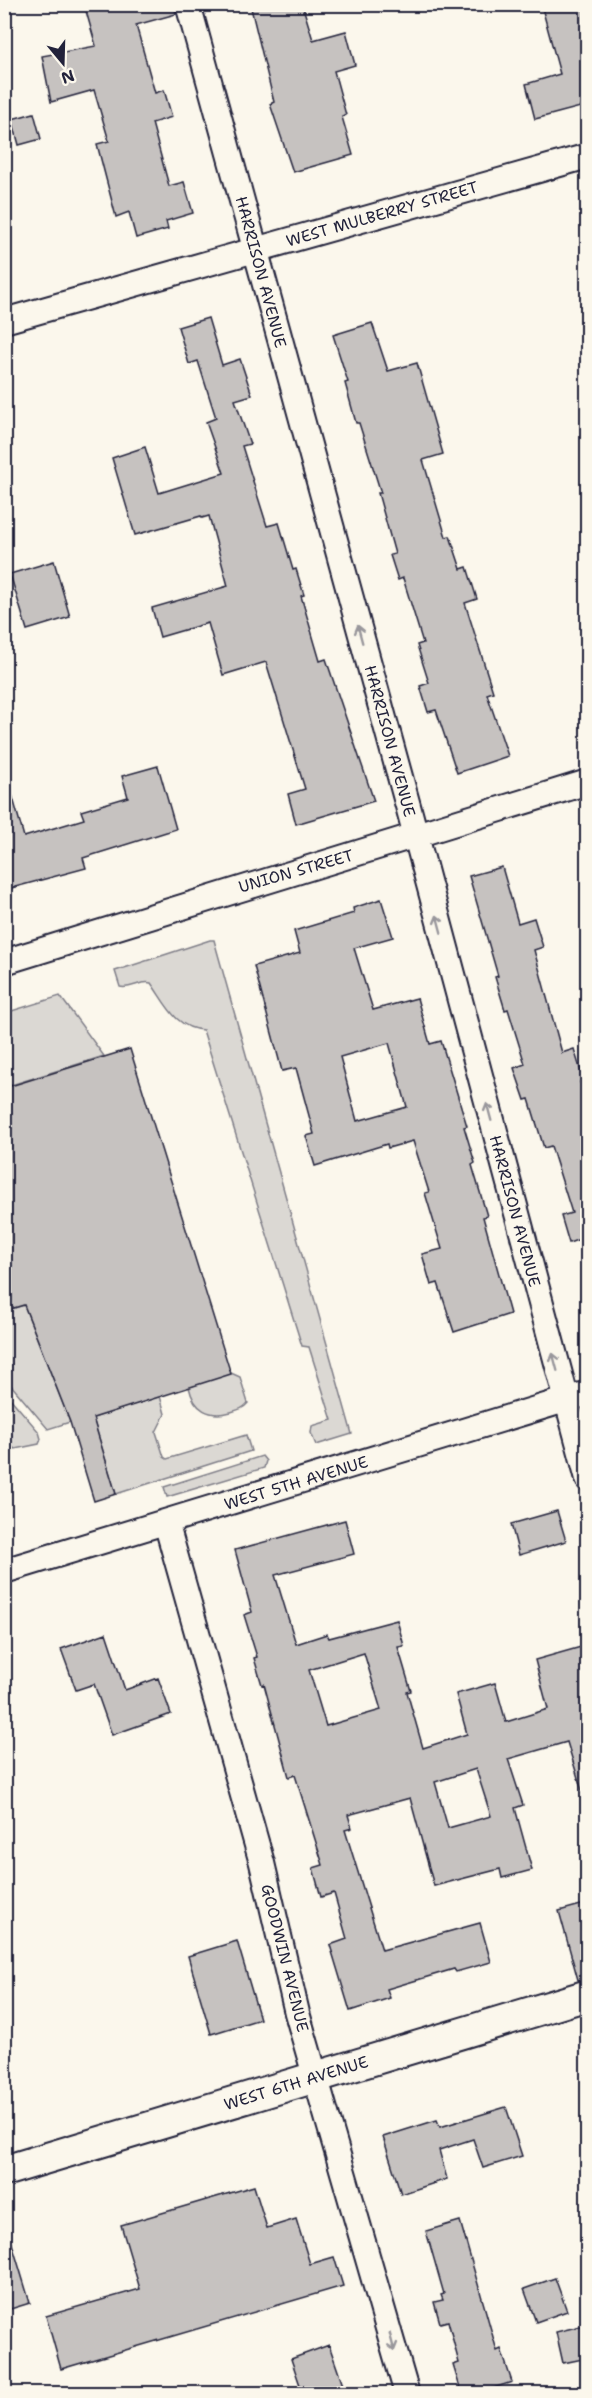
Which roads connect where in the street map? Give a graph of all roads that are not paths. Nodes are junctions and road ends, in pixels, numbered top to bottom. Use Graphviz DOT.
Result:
graph roads {
  1 [pos="188,4"];
  2 [pos="588,156"];
  3 [pos="256,248"];
  4 [pos="4,321"];
  5 [pos="588,782"];
  6 [pos="416,836"];
  7 [pos="4,962"];
  8 [pos="577,1397"];
  9 [pos="588,1479"];
  10 [pos="165,1522"];
  11 [pos="4,1571"];
  12 [pos="588,1995"];
  13 [pos="316,2076"];
  14 [pos="4,2171"];
  15 [pos="407,2394"];
  1 -- 3 [label="street, HARRISON AVENUE"];
  2 -- 3 [label="street, WEST MULBERRY STREET"];
  3 -- 4 [label="street, WEST MULBERRY STREET"];
  6 -- 3 [label="street, HARRISON AVENUE, one-way"];
  5 -- 6 [label="street, UNION STREET"];
  6 -- 7 [label="street, UNION STREET"];
  8 -- 6 [label="street, HARRISON AVENUE, one-way"];
  8 -- 9 [label="street, HARRISON AVENUE"];
  8 -- 10 [label="street, WEST 5TH AVENUE"];
  10 -- 11 [label="street, WEST 5TH AVENUE"];
  10 -- 13 [label="street, GOODWIN AVENUE"];
  12 -- 13 [label="street, WEST 6TH AVENUE"];
  13 -- 14 [label="street, WEST 6TH AVENUE"];
  13 -- 15 [label="street, GOODWIN AVENUE, one-way"];
}
